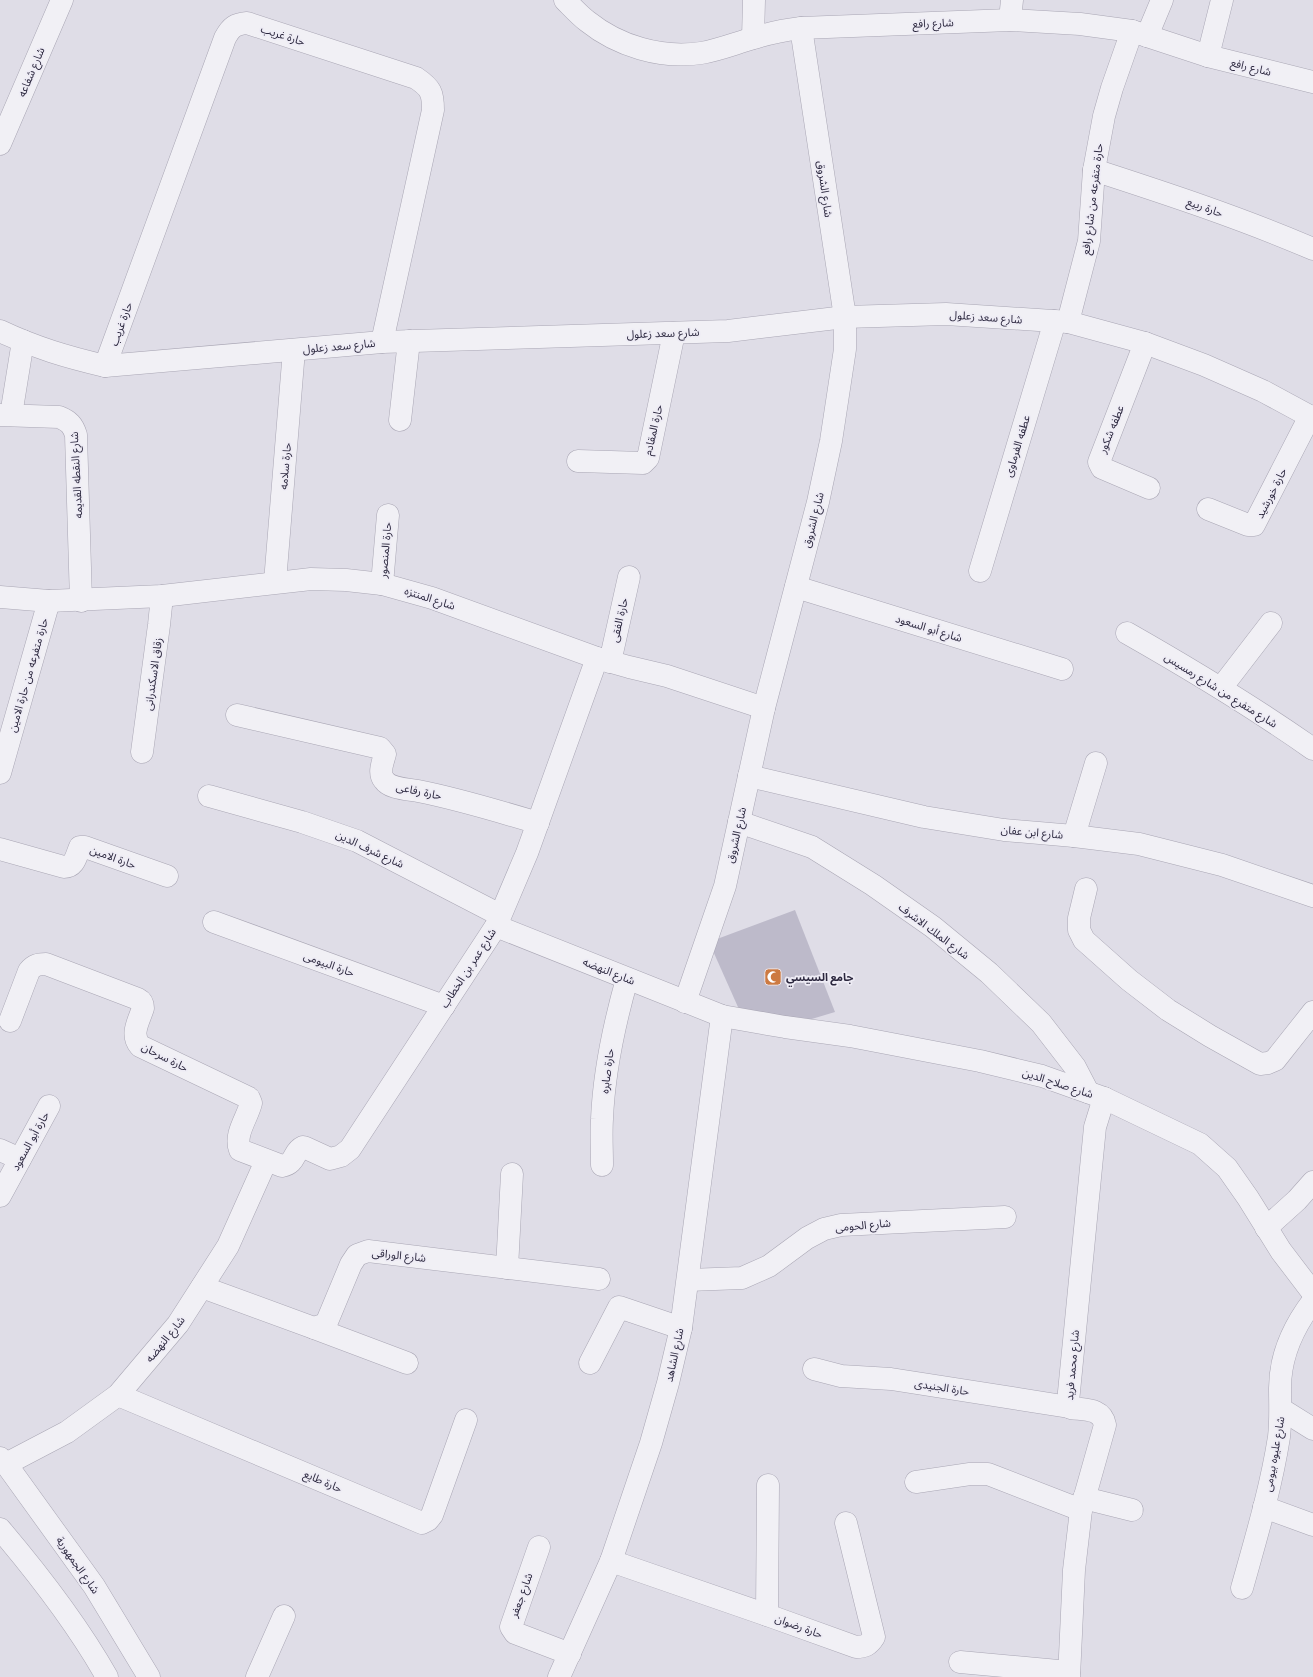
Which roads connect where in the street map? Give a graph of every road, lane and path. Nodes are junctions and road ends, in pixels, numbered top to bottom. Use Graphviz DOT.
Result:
graph roads {
  1 [pos="62,0"];
  2 [pos="565,0"];
  3 [pos="754,0"];
  4 [pos="1162,0"];
  5 [pos="1222,0"];
  6 [pos="1011,10"];
  7 [pos="801,28"];
  8 [pos="1140,34"];
  9 [pos="753,38"];
  10 [pos="1208,56"];
  11 [pos="1313,82"];
  12 [pos="0,144"];
  13 [pos="1094,170"];
  14 [pos="1313,249"];
  15 [pos="845,317"];
  16 [pos="1061,322"];
  17 [pos="0,331"];
  18 [pos="674,333"];
  19 [pos="23,341"];
  20 [pos="409,341"];
  21 [pos="382,342"];
  22 [pos="1145,343"];
  23 [pos="294,350"];
  24 [pos="105,366"];
  25 [pos="6,415"];
  26 [pos="1311,417"];
  27 [pos="400,420"];
  28 [pos="578,461"];
  29 [pos="1149,488"];
  30 [pos="1208,509"];
  31 [pos="388,515"];
  32 [pos="980,571"];
  33 [pos="628,577"];
  34 [pos="275,582"];
  35 [pos="382,584"];
  36 [pos="796,587"];
  37 [pos="162,596"];
  38 [pos="0,597"];
  39 [pos="81,600"];
  40 [pos="49,601"];
  41 [pos="1271,623"];
  42 [pos="1127,633"];
  43 [pos="604,660"];
  44 [pos="1062,669"];
  45 [pos="1221,688"];
  46 [pos="764,708"];
  47 [pos="237,715"];
  48 [pos="4,741"];
  49 [pos="1313,749"];
  50 [pos="142,752"];
  51 [pos="1096,763"];
  52 [pos="0,773"];
  53 [pos="749,776"];
  54 [pos="209,796"];
  55 [pos="739,822"];
  56 [pos="538,823"];
  57 [pos="1074,836"];
  58 [pos="0,849"];
  59 [pos="167,876"];
  60 [pos="1086,889"];
  61 [pos="1313,896"];
  62 [pos="498,920"];
  63 [pos="214,922"];
  64 [pos="627,979"];
  65 [pos="685,1002"];
  66 [pos="444,1006"];
  67 [pos="1313,1012"];
  68 [pos="722,1016"];
  69 [pos="10,1021"];
  70 [pos="1096,1095"];
  71 [pos="49,1106"];
  72 [pos="306,1148"];
  73 [pos="0,1150"];
  74 [pos="20,1159"];
  75 [pos="266,1161"];
  76 [pos="602,1165"];
  77 [pos="512,1174"];
  78 [pos="1313,1182"];
  79 [pos="0,1196"];
  80 [pos="1004,1217"];
  81 [pos="1266,1228"];
  82 [pos="507,1268"];
  83 [pos="599,1280"];
  84 [pos="688,1280"];
  85 [pos="202,1287"];
  86 [pos="1313,1293"];
  87 [pos="1313,1301"];
  88 [pos="314,1328"];
  89 [pos="681,1328"];
  90 [pos="407,1363"];
  91 [pos="590,1363"];
  92 [pos="814,1369"];
  93 [pos="118,1395"];
  94 [pos="1069,1406"];
  95 [pos="1281,1409"];
  96 [pos="466,1420"];
  97 [pos="1313,1429"];
  98 [pos="3,1461"];
  99 [pos="916,1482"];
  100 [pos="768,1485"];
  101 [pos="1082,1504"];
  102 [pos="1264,1507"];
  103 [pos="1132,1510"];
  104 [pos="846,1524"];
  105 [pos="1313,1525"];
  106 [pos="0,1529"];
  107 [pos="539,1547"];
  108 [pos="611,1561"];
  109 [pos="1242,1588"];
  110 [pos="767,1614"];
  111 [pos="284,1616"];
  112 [pos="570,1654"];
  113 [pos="960,1662"];
  114 [pos="1069,1674"];
  115 [pos="107,1677"];
  116 [pos="149,1677"];
  117 [pos="257,1677"];
  118 [pos="559,1677"];
  1 -- 12 [label="street, شارع شفاعه"];
  2 -- 9 [label="street, شارع رافع"];
  3 -- 9 [label="street"];
  4 -- 8 [label="street, حارة متفرعه من شارع رافع"];
  5 -- 10 [label="street"];
  6 -- 7 [label="street, شارع رافع"];
  6 -- 8 [label="street, شارع رافع"];
  7 -- 9 [label="street, شارع رافع"];
  7 -- 15 [label="street, شارع الشروق"];
  8 -- 10 [label="street, شارع رافع"];
  8 -- 13 [label="street, حارة متفرعه من شارع رافع"];
  10 -- 11 [label="street, شارع رافع"];
  13 -- 14 [label="street, حارة ربيع"];
  13 -- 16 [label="street, حارة متفرعه من شارع رافع"];
  15 -- 16 [label="street, شارع سعد زعلول"];
  15 -- 18 [label="street, شارع سعد زعلول"];
  15 -- 36 [label="street, شارع الشروق"];
  16 -- 22 [label="street, شارع سعد زعلول"];
  16 -- 32 [label="street, عطفه الفرماوى"];
  17 -- 19 [label="street, شارع سعد زعلول"];
  18 -- 20 [label="street, شارع سعد زعلول"];
  18 -- 28 [label="street, حارة المقادم"];
  19 -- 24 [label="street, شارع سعد زعلول"];
  19 -- 25 [label="street"];
  20 -- 21 [label="street, شارع سعد زعلول"];
  20 -- 27 [label="street"];
  21 -- 23 [label="street, شارع سعد زعلول"];
  21 -- 24 [label="street, حارة غريب"];
  22 -- 26 [label="street, شارع سعد زعلول"];
  22 -- 29 [label="street, عطفه شكور"];
  23 -- 24 [label="street, شارع سعد زعلول"];
  23 -- 34 [label="street, حارة سلامه"];
  25 -- 39 [label="street, شارع النقطه القديمه"];
  26 -- 30 [label="street, حارة خورشيد"];
  31 -- 35 [label="street, حارة المنصور"];
  33 -- 43 [label="street, حارة الفقى"];
  34 -- 35 [label="street, شارع المنتزه"];
  34 -- 37 [label="street, شارع المنتزه"];
  35 -- 43 [label="street, شارع المنتزه"];
  36 -- 44 [label="street, شارع أبو السعود"];
  36 -- 46 [label="street, شارع الشروق"];
  37 -- 39 [label="street, شارع المنتزه"];
  37 -- 50 [label="street, زقاق الاسكندرانى"];
  38 -- 40 [label="street, شارع المنتزه"];
  39 -- 40 [label="street, شارع المنتزه"];
  40 -- 48 [label="street, حارة متفرعه من حارة الامين"];
  41 -- 45 [label="street"];
  42 -- 45 [label="street, شارع متفرع من شارع رمسيس"];
  43 -- 46 [label="street, شارع المنتزه"];
  43 -- 56 [label="street, شارع عمر بن الخطاب"];
  45 -- 49 [label="street, شارع متفرع من شارع رمسيس"];
  46 -- 53 [label="street, شارع الشروق"];
  47 -- 56 [label="street, حارة رفاعى"];
  48 -- 52 [label="street, حارة متفرعه من حارة الامين"];
  51 -- 57 [label="street"];
  53 -- 55 [label="street, شارع الشروق"];
  53 -- 57 [label="street, شارع ابن عفان"];
  54 -- 62 [label="street, شارع شرف الدين"];
  55 -- 65 [label="street, شارع الشروق"];
  55 -- 70 [label="street, شارع الملك الاشرف"];
  56 -- 62 [label="street, شارع عمر بن الخطاب"];
  57 -- 61 [label="street, شارع ابن عفان"];
  58 -- 59 [label="street, حارة الامين"];
  60 -- 67 [label="street"];
  62 -- 64 [label="street, شارع النهضه"];
  62 -- 66 [label="street, شارع عمر بن الخطاب"];
  63 -- 66 [label="street, حارة البيومى"];
  64 -- 65 [label="street, شارع النهضه"];
  64 -- 76 [label="street, حارة صابره"];
  65 -- 68 [label="street, شارع النهضه"];
  66 -- 72 [label="street, شارع عمر بن الخطاب"];
  68 -- 70 [label="street, شارع صلاح الدين"];
  68 -- 84 [label="street, شارع الشاهد"];
  69 -- 75 [label="street, حارة سرحان"];
  70 -- 81 [label="street, شارع صلاح الدين"];
  70 -- 94 [label="street, شارع محمد فريد"];
  71 -- 74 [label="street, حارة أبو السعود"];
  72 -- 75 [label="street, حارة سرحان"];
  73 -- 74 [label="street"];
  74 -- 79 [label="street, حارة أبو السعود"];
  75 -- 85 [label="street, شارع النهضه"];
  77 -- 82 [label="street"];
  78 -- 81 [label="street"];
  80 -- 84 [label="street, شارع الحومى"];
  81 -- 86 [label="street, شارع صلاح الدين"];
  82 -- 83 [label="street, شارع الوراقى"];
  82 -- 88 [label="street, شارع الوراقى"];
  84 -- 89 [label="street, شارع الشاهد"];
  85 -- 88 [label="street"];
  85 -- 93 [label="street, شارع النهضه"];
  87 -- 95 [label="street, شارع عليوه بيومى"];
  88 -- 90 [label="street"];
  89 -- 91 [label="street"];
  89 -- 108 [label="street, شارع الشاهد"];
  92 -- 94 [label="street, حارة الجنيدى"];
  93 -- 96 [label="street, حارة طايع"];
  93 -- 98 [label="street, شارع النهضه"];
  94 -- 101 [label="street, شارع محمد فريد"];
  95 -- 97 [label="street"];
  95 -- 102 [label="street, شارع عليوه بيومى"];
  98 -- 116 [label="street, شارع الجمهورية"];
  99 -- 101 [label="street"];
  100 -- 110 [label="street"];
  101 -- 103 [label="street"];
  101 -- 114 [label="street, شارع محمد فريد"];
  102 -- 105 [label="street"];
  102 -- 109 [label="street, شارع عليوه بيومى"];
  104 -- 110 [label="street, حارة رضوان"];
  106 -- 115 [label="street"];
  107 -- 112 [label="street, شارع جعفر"];
  108 -- 110 [label="street, حارة رضوان"];
  108 -- 112 [label="street, شارع الشاهد"];
  111 -- 117 [label="street"];
  112 -- 118 [label="street, شارع الشاهد"];
  113 -- 114 [label="street"];
}
